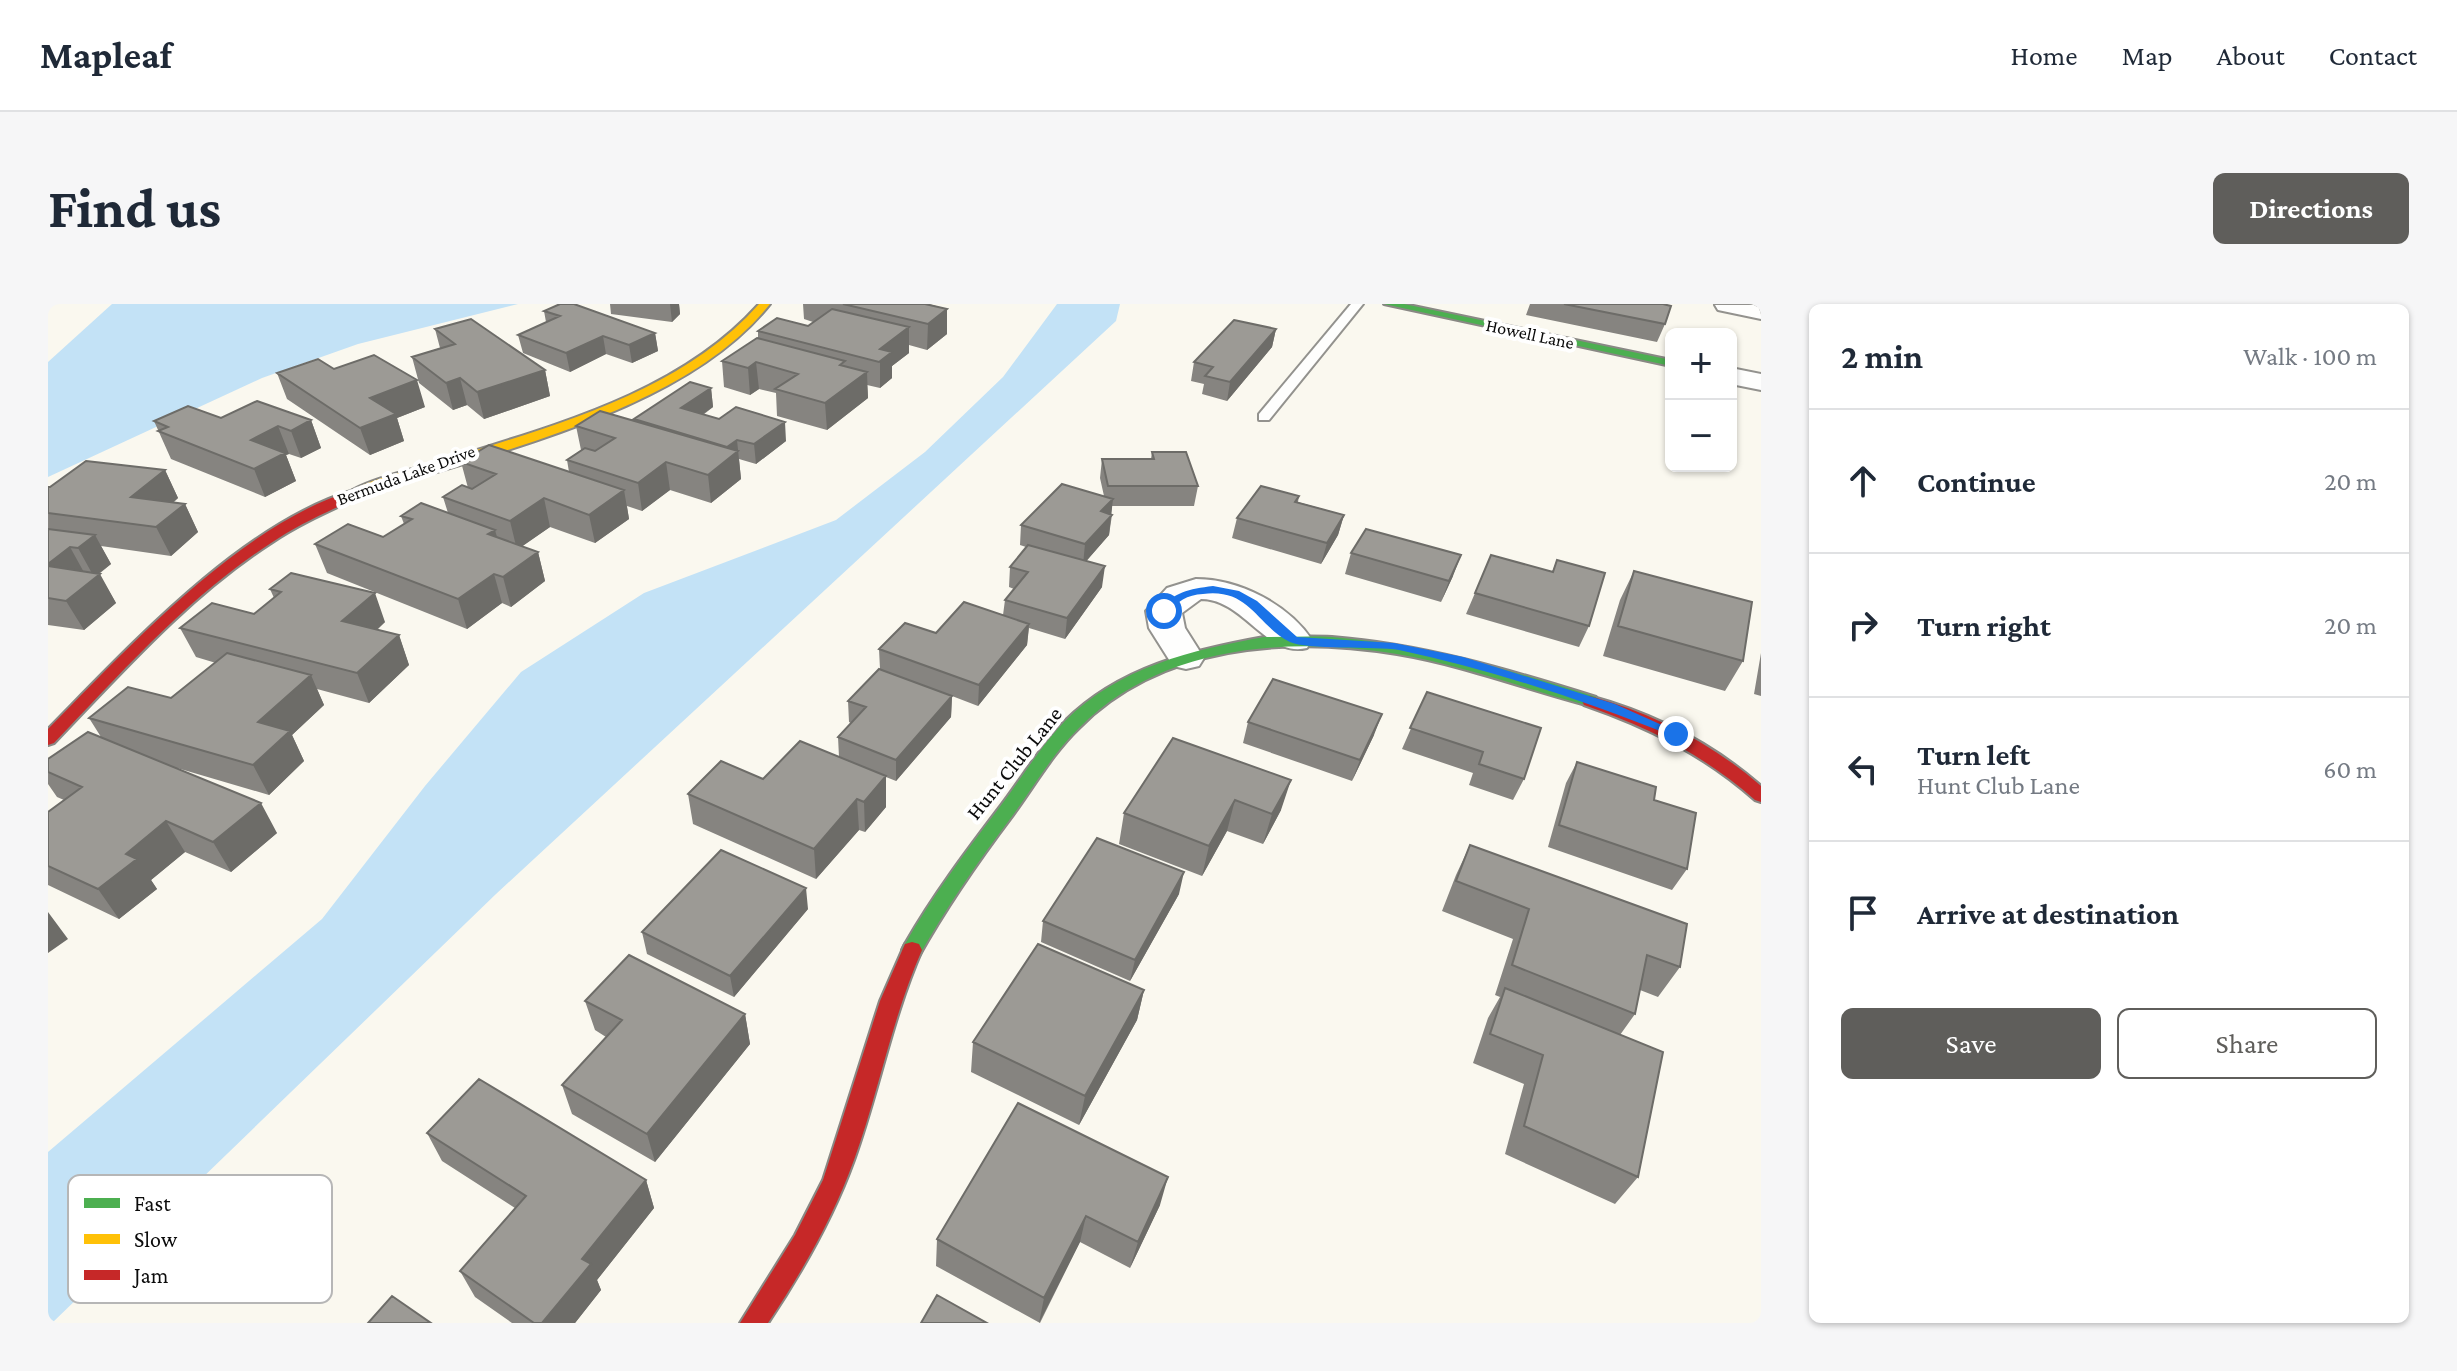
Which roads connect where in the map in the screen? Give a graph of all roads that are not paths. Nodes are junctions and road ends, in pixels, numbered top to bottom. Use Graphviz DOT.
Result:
graph roads {
  1 [pos="765,304"];
  2 [pos="1357,304"];
  3 [pos="1389,304"];
  4 [pos="1727,304"];
  5 [pos="1761,312"];
  6 [pos="1719,328"];
  7 [pos="1665,362"];
  8 [pos="1737,377"];
  9 [pos="1761,382"];
  10 [pos="1264,417"];
  11 [pos="1294,640"];
  12 [pos="1186,658"];
  13 [pos="48,739"];
  14 [pos="1752,778"];
  15 [pos="753,1323"];
  1 -- 13 [label="street, Bermuda Lake Drive"];
  2 -- 10 [label="lane"];
  3 -- 7 [label="street, Howell Lane"];
  4 -- 5 [label="street"];
  4 -- 6 [label="street"];
  8 -- 9 [label="street"];
  11 -- 12 [label="street, Hunt Club Lane"];
  11 -- 12 [label="street"];
  11 -- 14 [label="street, Hunt Club Lane"];
  12 -- 15 [label="street, Hunt Club Lane"];
}
